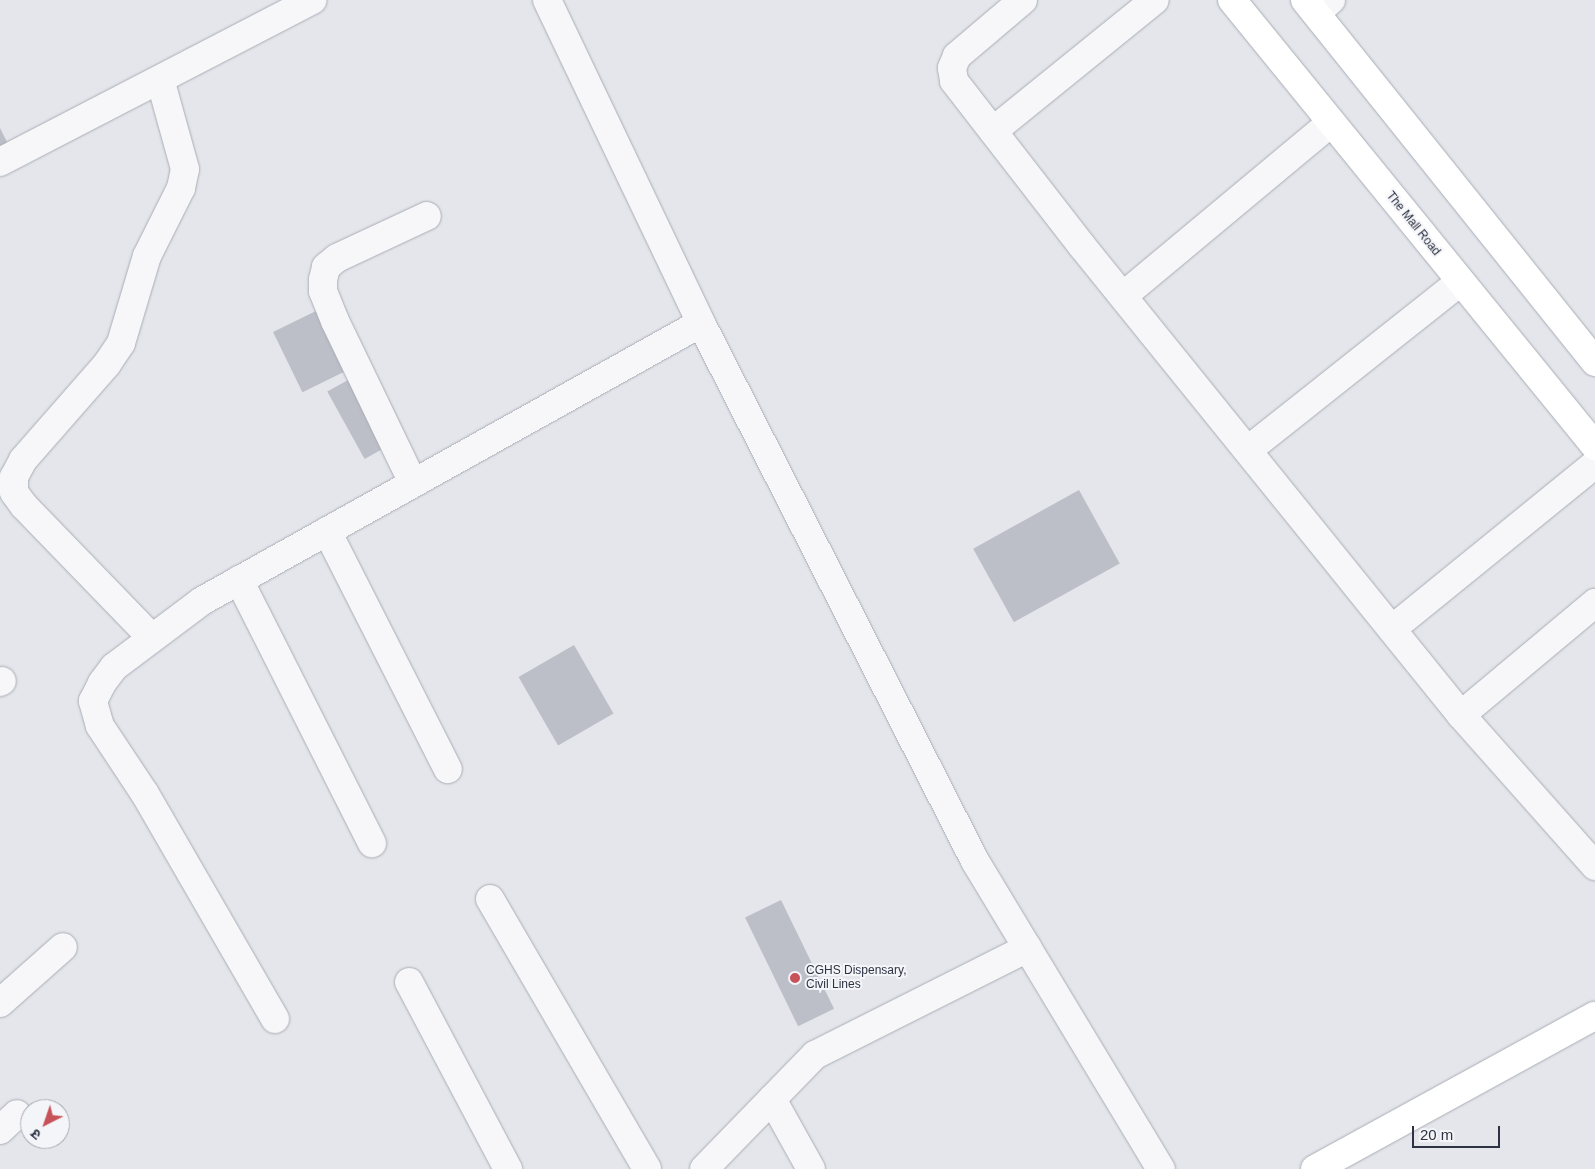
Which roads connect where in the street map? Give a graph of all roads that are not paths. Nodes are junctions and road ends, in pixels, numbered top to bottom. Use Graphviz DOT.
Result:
graph roads {
  1 [pos="312,0"];
  2 [pos="547,0"];
  3 [pos="1023,0"];
  4 [pos="1154,0"];
  5 [pos="1232,0"];
  6 [pos="1317,4"];
  7 [pos="160,79"];
  8 [pos="1331,123"];
  9 [pos="993,131"];
  10 [pos="0,162"];
  11 [pos="427,216"];
  12 [pos="1460,282"];
  13 [pos="1123,296"];
  14 [pos="701,323"];
  15 [pos="1595,362"];
  16 [pos="1595,446"];
  17 [pos="1248,450"];
  18 [pos="1595,464"];
  19 [pos="413,483"];
  20 [pos="327,531"];
  21 [pos="239,580"];
  22 [pos="1595,603"];
  23 [pos="1392,629"];
  24 [pos="151,637"];
  25 [pos="1461,715"];
  26 [pos="448,769"];
  27 [pos="372,843"];
  28 [pos="1595,866"];
  29 [pos="490,898"];
  30 [pos="63,947"];
  31 [pos="1028,948"];
  32 [pos="409,982"];
  33 [pos="0,1003"];
  34 [pos="1595,1016"];
  35 [pos="275,1019"];
  36 [pos="772,1099"];
  37 [pos="508,1169"];
  38 [pos="647,1169"];
  39 [pos="704,1169"];
  40 [pos="811,1169"];
  41 [pos="1161,1169"];
  42 [pos="1316,1169"];
  1 -- 7 [label="street"];
  2 -- 14 [label="street"];
  3 -- 9 [label="street"];
  4 -- 9 [label="street"];
  5 -- 8 [label="main road, The Mall Road"];
  6 -- 15 [label="main road"];
  7 -- 10 [label="street"];
  7 -- 24 [label="street"];
  8 -- 12 [label="main road, The Mall Road"];
  8 -- 13 [label="street"];
  9 -- 13 [label="street"];
  11 -- 19 [label="street"];
  12 -- 16 [label="main road, The Mall Road"];
  12 -- 17 [label="street"];
  13 -- 17 [label="street"];
  14 -- 19 [label="street"];
  14 -- 31 [label="street"];
  17 -- 23 [label="street"];
  18 -- 23 [label="street"];
  19 -- 20 [label="street"];
  20 -- 21 [label="street"];
  20 -- 26 [label="street"];
  21 -- 24 [label="street"];
  21 -- 27 [label="street"];
  22 -- 25 [label="street"];
  23 -- 25 [label="street"];
  24 -- 35 [label="street"];
  25 -- 28 [label="street"];
  29 -- 38 [label="street"];
  30 -- 33 [label="street"];
  31 -- 36 [label="street"];
  31 -- 41 [label="street"];
  32 -- 37 [label="street"];
  34 -- 42 [label="main road"];
  36 -- 39 [label="street"];
  36 -- 40 [label="street"];
}
